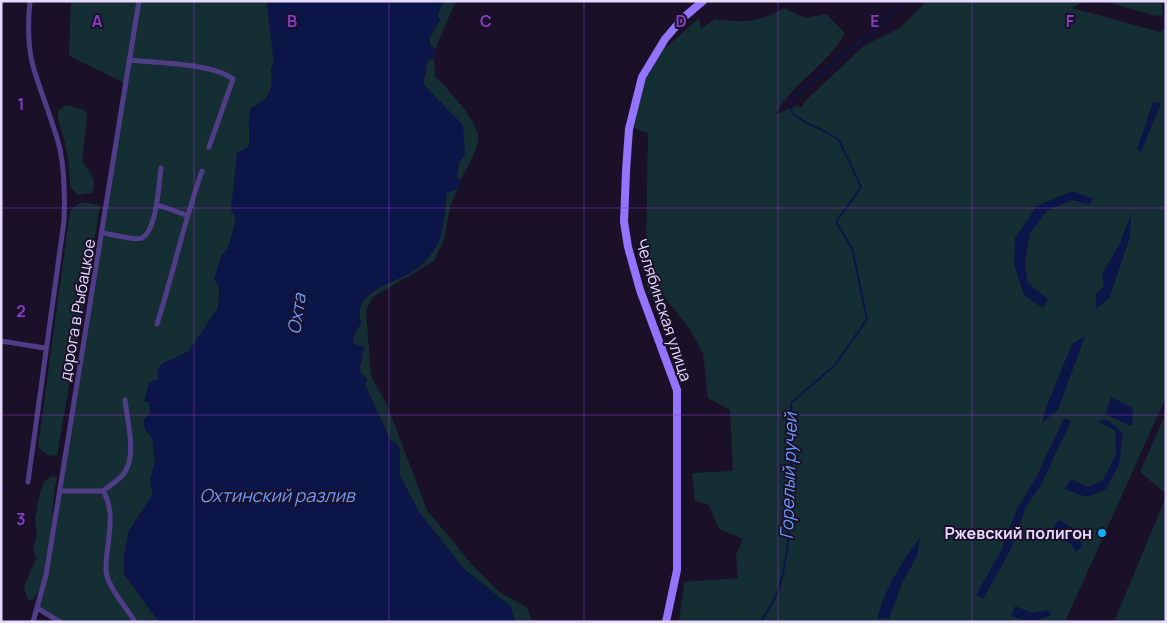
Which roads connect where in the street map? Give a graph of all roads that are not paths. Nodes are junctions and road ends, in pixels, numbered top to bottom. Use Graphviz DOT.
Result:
graph roads {
  1 [pos="30,1"];
  2 [pos="139,1"];
  3 [pos="704,1"];
  4 [pos="129,60"];
  5 [pos="209,147"];
  6 [pos="161,168"];
  7 [pos="202,171"];
  8 [pos="158,205"];
  9 [pos="186,215"];
  10 [pos="103,233"];
  11 [pos="157,324"];
  12 [pos="1,341"];
  13 [pos="45,348"];
  14 [pos="125,400"];
  15 [pos="28,482"];
  16 [pos="103,491"];
  17 [pos="60,492"];
  18 [pos="37,608"];
  19 [pos="33,622"];
  20 [pos="60,622"];
  21 [pos="135,622"];
  22 [pos="666,622"];
  1 -- 13 [label="street"];
  2 -- 4 [label="street, дорога в Рыбацкое"];
  3 -- 22 [label="street, Челябинская улица"];
  4 -- 5 [label="street"];
  4 -- 10 [label="street, дорога в Рыбацкое"];
  6 -- 8 [label="street"];
  7 -- 9 [label="street"];
  8 -- 9 [label="street"];
  8 -- 10 [label="street"];
  9 -- 11 [label="street"];
  10 -- 17 [label="street, дорога в Рыбацкое"];
  12 -- 13 [label="street"];
  13 -- 15 [label="street"];
  14 -- 16 [label="street"];
  16 -- 17 [label="street"];
  16 -- 21 [label="street"];
  17 -- 18 [label="street, дорога в Рыбацкое"];
  18 -- 19 [label="street, дорога в Рыбацкое"];
  18 -- 20 [label="street"];
}
